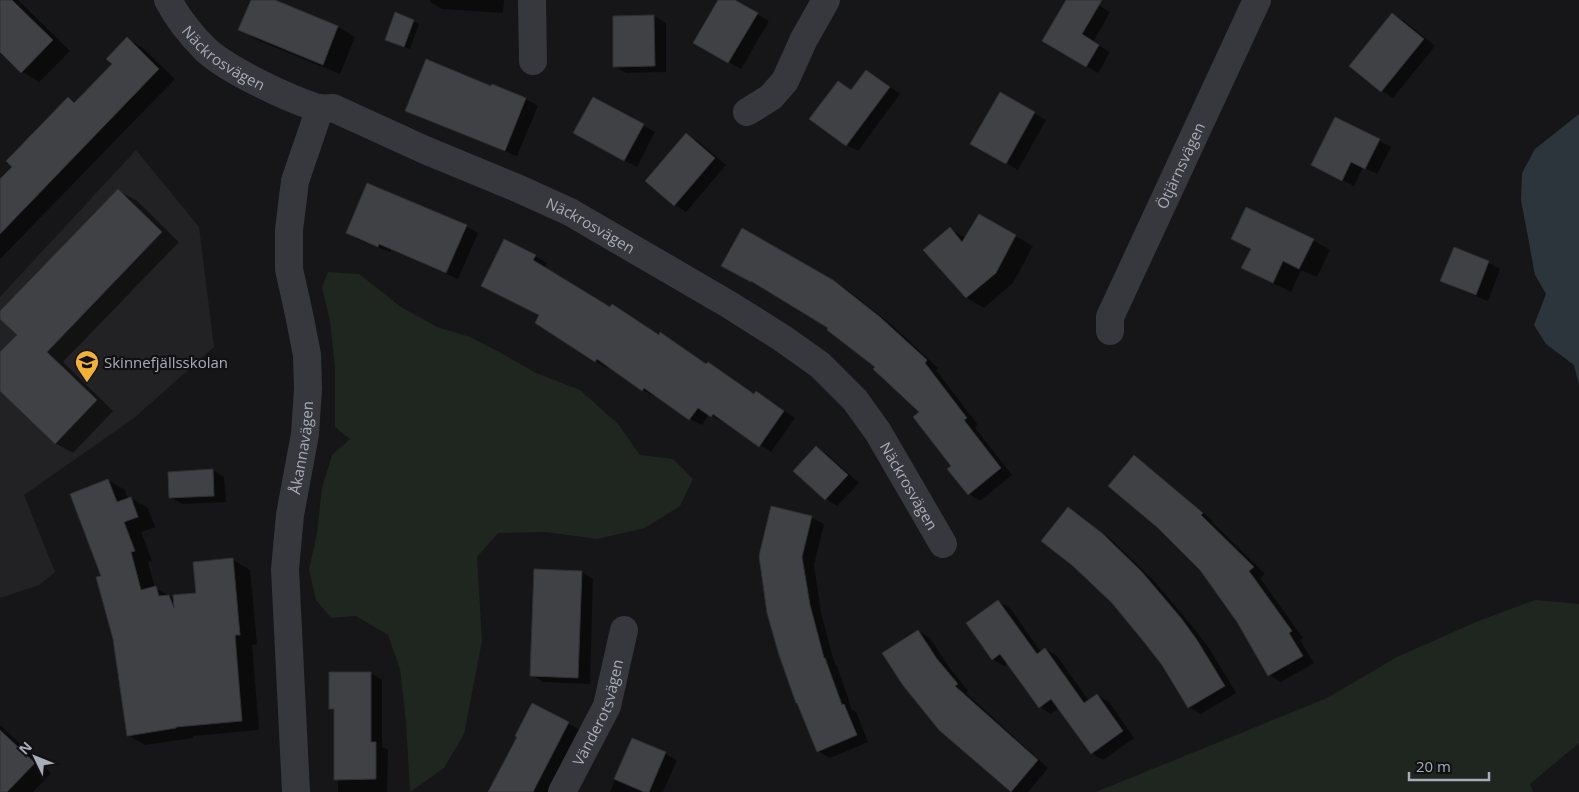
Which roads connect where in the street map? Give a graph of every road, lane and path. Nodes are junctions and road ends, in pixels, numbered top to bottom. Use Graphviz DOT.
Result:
graph roads {
  1 [pos="168,0"];
  2 [pos="532,0"];
  3 [pos="826,0"];
  4 [pos="1257,0"];
  5 [pos="533,61"];
  6 [pos="320,108"];
  7 [pos="747,112"];
  8 [pos="1110,331"];
  9 [pos="943,544"];
  10 [pos="624,630"];
  11 [pos="296,792"];
  12 [pos="562,792"];
  1 -- 6 [label="street, Näckrosvägen"];
  2 -- 5 [label="street"];
  3 -- 7 [label="street"];
  4 -- 8 [label="street, Ötjärnsvägen"];
  6 -- 9 [label="street, Näckrosvägen"];
  6 -- 11 [label="street, Åkannavägen"];
  10 -- 12 [label="street, Vänderotsvägen"];
}
